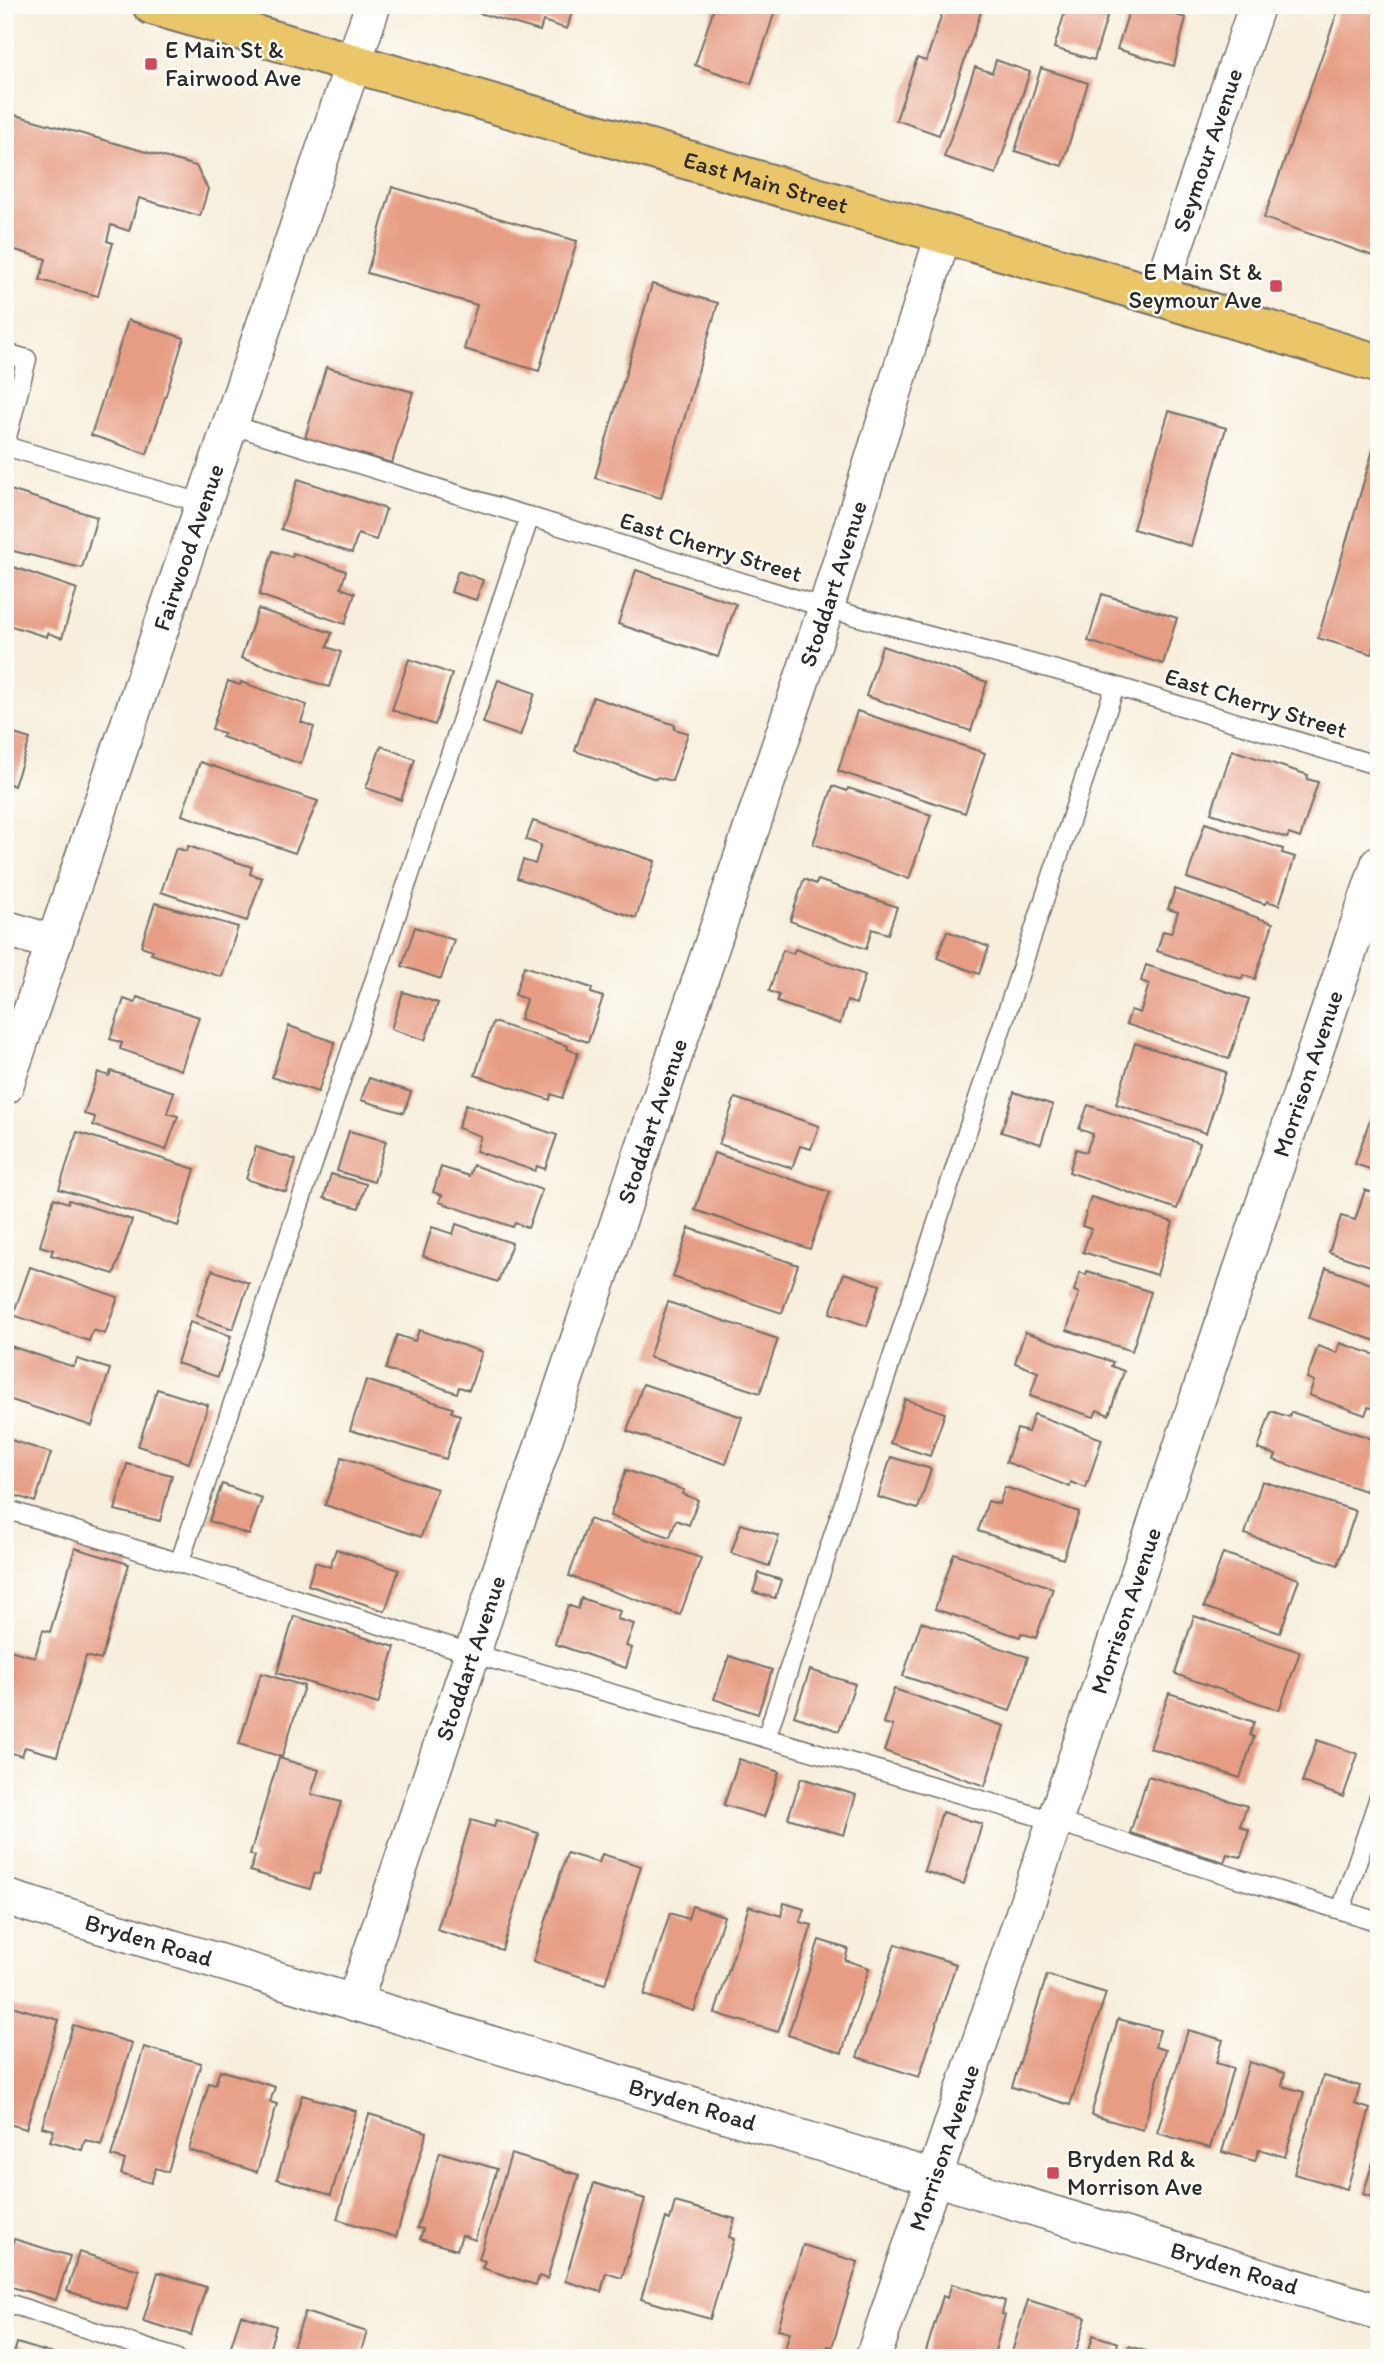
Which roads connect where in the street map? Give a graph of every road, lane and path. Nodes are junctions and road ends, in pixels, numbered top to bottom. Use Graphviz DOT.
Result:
graph roads {
  1 [pos="152,5"];
  2 [pos="373,5"];
  3 [pos="1257,5"];
  4 [pos="352,65"];
  5 [pos="943,236"];
  6 [pos="1158,296"];
  7 [pos="5,353"];
  8 [pos="1379,364"];
  9 [pos="232,425"];
  10 [pos="5,445"];
  11 [pos="205,505"];
  12 [pos="530,516"];
  13 [pos="826,608"];
  14 [pos="1115,686"];
  15 [pos="1379,766"];
  16 [pos="1379,863"];
  17 [pos="5,928"];
  18 [pos="54,943"];
  19 [pos="5,1087"];
  20 [pos="5,1509"];
  21 [pos="180,1561"];
  22 [pos="471,1653"];
  23 [pos="766,1738"];
  24 [pos="1379,1797"];
  25 [pos="1054,1821"];
  26 [pos="5,1896"];
  27 [pos="1341,1910"];
  28 [pos="1379,1922"];
  29 [pos="354,2003"];
  30 [pos="933,2179"];
  31 [pos="5,2302"];
  32 [pos="1379,2312"];
  33 [pos="176,2358"];
  34 [pos="873,2358"];
  1 -- 4 [label="main road, East Main Street"];
  2 -- 4 [label="street, Fairwood Avenue"];
  3 -- 6 [label="street, Seymour Avenue"];
  4 -- 5 [label="main road, East Main Street"];
  4 -- 9 [label="street, Fairwood Avenue"];
  5 -- 6 [label="main road, East Main Street"];
  5 -- 13 [label="street, Stoddart Avenue"];
  6 -- 8 [label="main road, East Main Street"];
  7 -- 10 [label="lane"];
  9 -- 11 [label="street, Fairwood Avenue"];
  9 -- 12 [label="lane, East Cherry Street"];
  10 -- 11 [label="lane"];
  11 -- 18 [label="street, Fairwood Avenue"];
  12 -- 13 [label="lane, East Cherry Street"];
  12 -- 21 [label="lane"];
  13 -- 14 [label="lane, East Cherry Street"];
  13 -- 22 [label="street, Stoddart Avenue"];
  14 -- 15 [label="lane, East Cherry Street"];
  14 -- 23 [label="lane"];
  16 -- 25 [label="street, Morrison Avenue"];
  17 -- 18 [label="street"];
  18 -- 19 [label="street, Fairwood Avenue"];
  20 -- 21 [label="lane"];
  21 -- 22 [label="lane"];
  22 -- 23 [label="lane"];
  22 -- 29 [label="street, Stoddart Avenue"];
  23 -- 25 [label="lane"];
  24 -- 27 [label="lane"];
  25 -- 27 [label="lane"];
  25 -- 30 [label="street, Morrison Avenue"];
  26 -- 29 [label="street, Bryden Road"];
  27 -- 28 [label="lane"];
  29 -- 30 [label="street, Bryden Road"];
  30 -- 32 [label="street, Bryden Road"];
  30 -- 34 [label="street, Morrison Avenue"];
  31 -- 33 [label="lane"];
}
